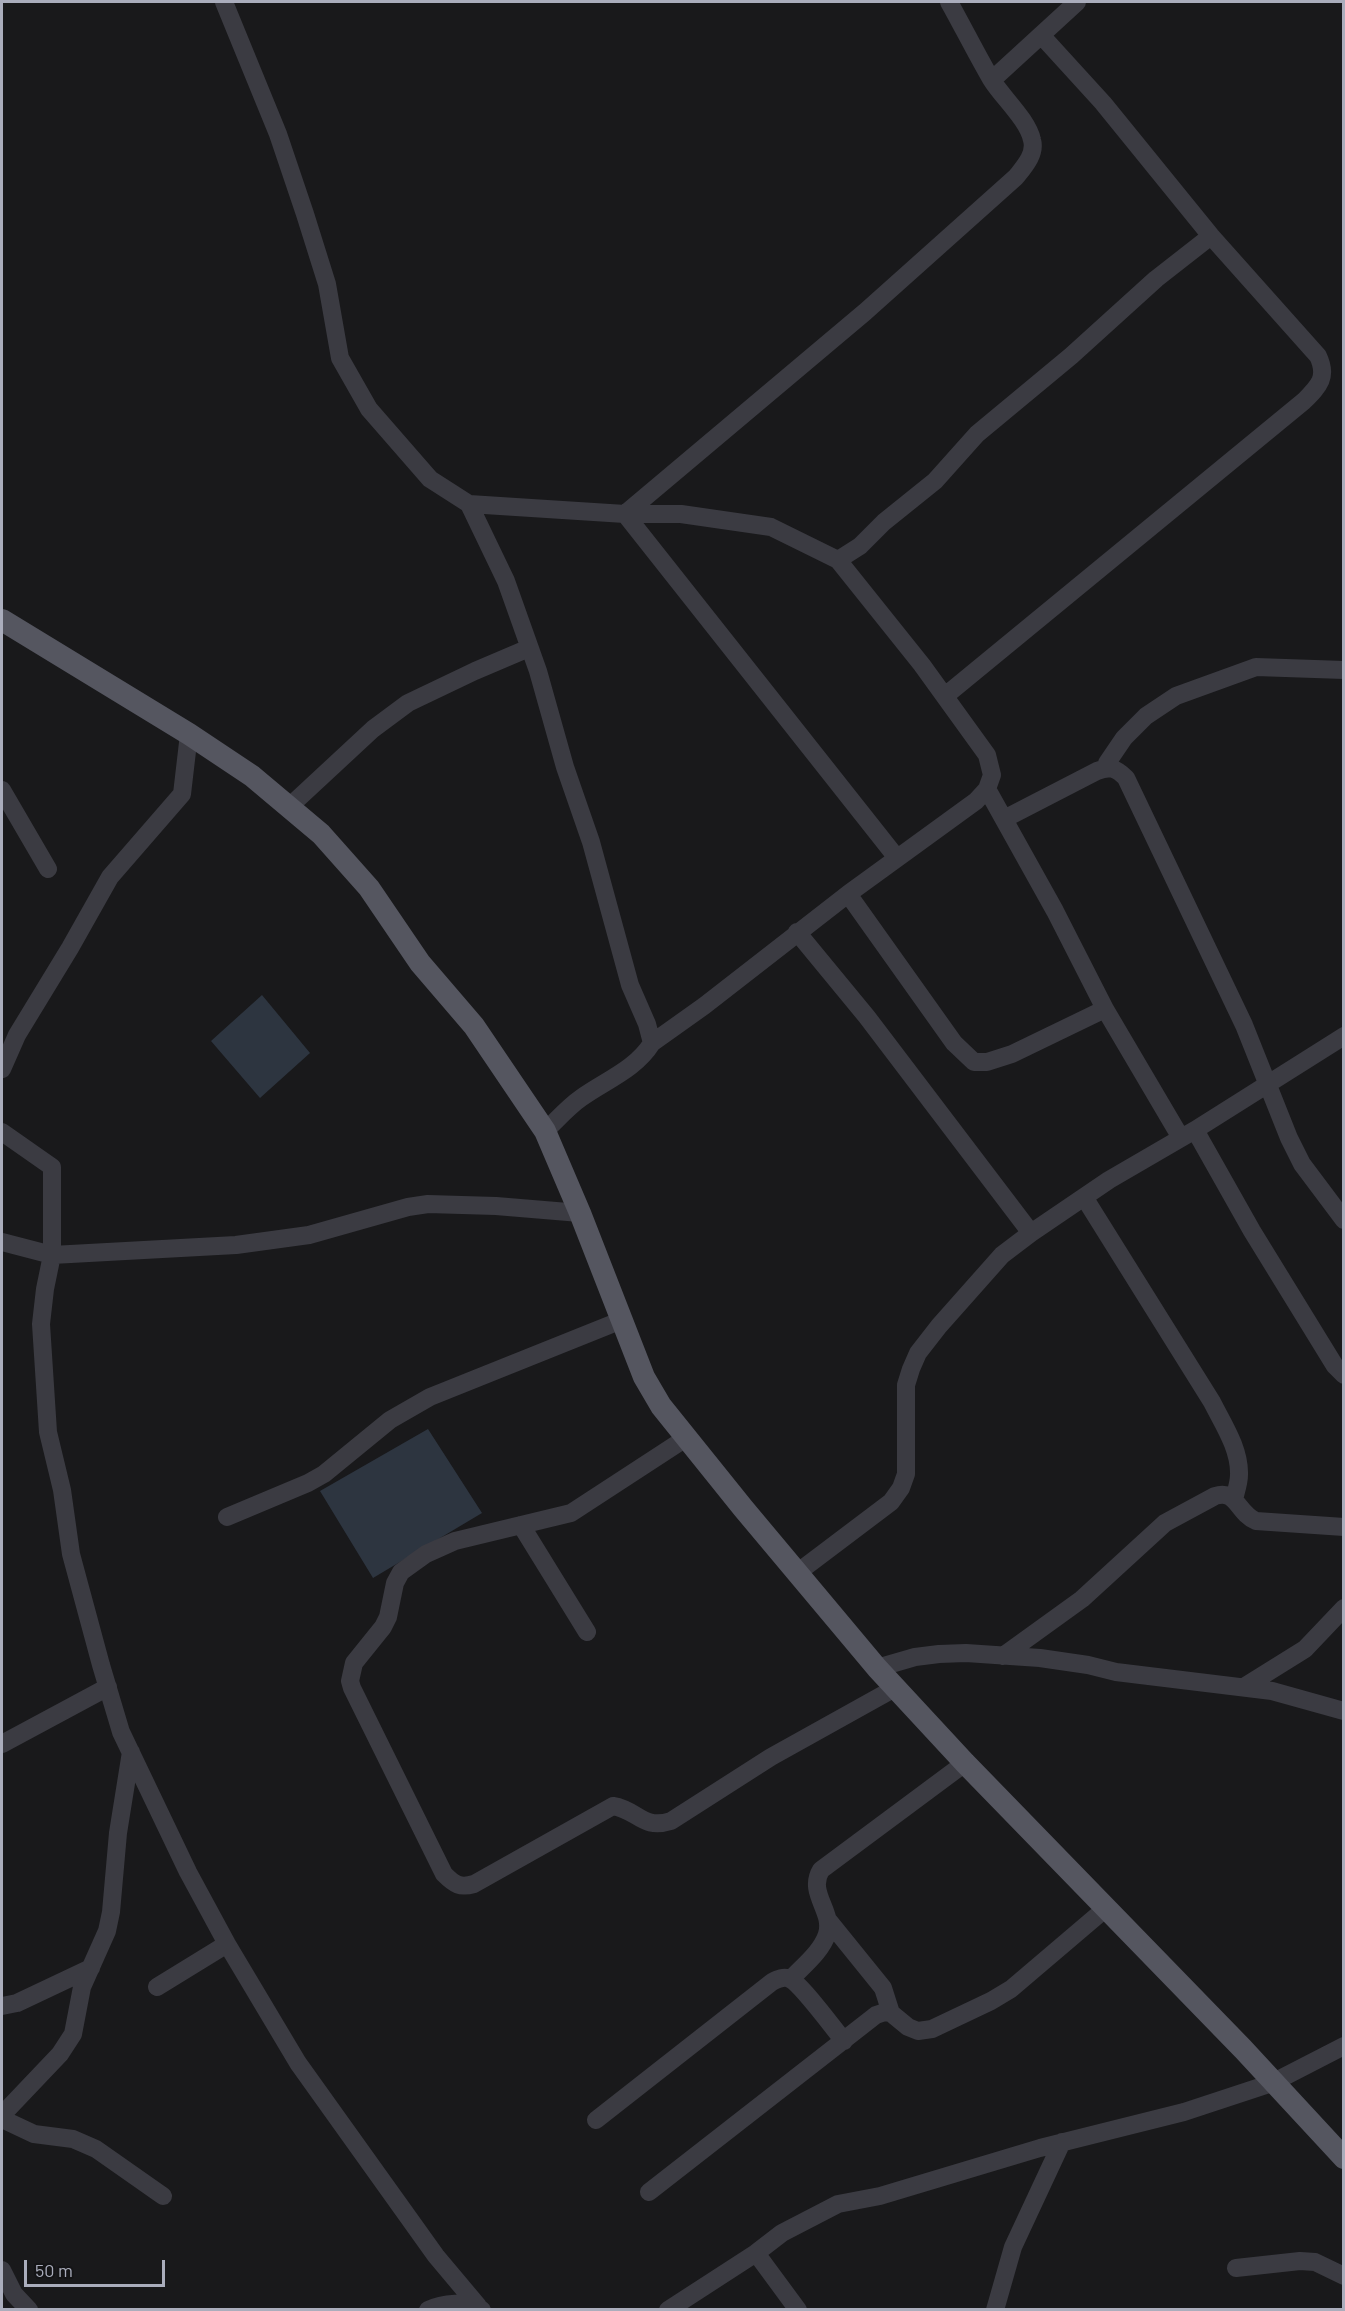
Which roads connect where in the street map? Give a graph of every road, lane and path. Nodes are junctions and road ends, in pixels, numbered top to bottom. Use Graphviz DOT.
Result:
graph roads {
  1 [pos="224,2"];
  2 [pos="949,2"];
  3 [pos="1077,2"];
  4 [pos="1041,35"];
  5 [pos="992,80"];
  6 [pos="1211,236"];
  7 [pos="469,504"];
  8 [pos="625,514"];
  9 [pos="838,560"];
  10 [pos="2,620"];
  11 [pos="529,648"];
  12 [pos="1344,670"];
  13 [pos="945,696"];
  14 [pos="189,734"];
  15 [pos="1108,767"];
  16 [pos="987,789"];
  17 [pos="2,790"];
  18 [pos="289,807"];
  19 [pos="1004,819"];
  20 [pos="897,858"];
  21 [pos="48,869"];
  22 [pos="848,894"];
  23 [pos="797,932"];
  24 [pos="1105,1009"];
  25 [pos="1344,1036"];
  26 [pos="652,1043"];
  27 [pos="2,1069"];
  28 [pos="1267,1083"];
  29 [pos="545,1131"];
  30 [pos="2,1132"];
  31 [pos="1188,1134"];
  32 [pos="1084,1197"];
  33 [pos="580,1213"];
  34 [pos="1344,1220"];
  35 [pos="1031,1233"];
  36 [pos="2,1242"];
  37 [pos="52,1255"];
  38 [pos="622,1320"];
  39 [pos="1344,1376"];
  40 [pos="686,1438"];
  41 [pos="1234,1498"];
  42 [pos="227,1517"];
  43 [pos="520,1526"];
  44 [pos="1344,1527"];
  45 [pos="797,1573"];
  46 [pos="1344,1608"];
  47 [pos="587,1632"];
  48 [pos="1003,1656"];
  49 [pos="877,1668"];
  50 [pos="108,1687"];
  51 [pos="1244,1687"];
  52 [pos="895,1688"];
  53 [pos="1344,1711"];
  54 [pos="2,1744"];
  55 [pos="130,1752"];
  56 [pos="965,1763"];
  57 [pos="1105,1909"];
  58 [pos="828,1920"];
  59 [pos="227,1944"];
  60 [pos="91,1968"];
  61 [pos="791,1979"];
  62 [pos="157,1987"];
  63 [pos="2,2006"];
  64 [pos="891,2013"];
  65 [pos="844,2041"];
  66 [pos="1344,2046"];
  67 [pos="1272,2083"];
  68 [pos="2,2117"];
  69 [pos="596,2120"];
  70 [pos="1062,2142"];
  71 [pos="1344,2158"];
  72 [pos="649,2192"];
  73 [pos="163,2196"];
  74 [pos="756,2253"];
  75 [pos="1236,2268"];
  76 [pos="2,2270"];
  77 [pos="1344,2276"];
  78 [pos="480,2308"];
  79 [pos="29,2310"];
  80 [pos="428,2310"];
  81 [pos="668,2310"];
  82 [pos="798,2310"];
  83 [pos="995,2310"];
  1 -- 7 [label="street"];
  2 -- 5 [label="street"];
  3 -- 4 [label="street"];
  4 -- 5 [label="street"];
  4 -- 6 [label="street"];
  5 -- 8 [label="street"];
  6 -- 9 [label="street"];
  6 -- 13 [label="street"];
  7 -- 8 [label="street"];
  7 -- 11 [label="street"];
  8 -- 9 [label="street"];
  8 -- 20 [label="street"];
  9 -- 13 [label="street"];
  10 -- 14 [label="main road"];
  11 -- 18 [label="street"];
  11 -- 26 [label="street"];
  12 -- 15 [label="street"];
  13 -- 16 [label="street"];
  14 -- 18 [label="main road"];
  14 -- 27 [label="street"];
  15 -- 19 [label="street"];
  15 -- 28 [label="street"];
  16 -- 19 [label="street"];
  16 -- 20 [label="street"];
  17 -- 21 [label="street"];
  18 -- 29 [label="main road"];
  19 -- 24 [label="street"];
  20 -- 22 [label="street"];
  22 -- 23 [label="street"];
  22 -- 24 [label="street"];
  23 -- 26 [label="street"];
  23 -- 35 [label="street"];
  24 -- 31 [label="street"];
  25 -- 28 [label="street"];
  26 -- 29 [label="street"];
  28 -- 31 [label="street"];
  28 -- 34 [label="street"];
  29 -- 33 [label="main road"];
  30 -- 37 [label="street"];
  31 -- 32 [label="street"];
  31 -- 39 [label="street"];
  32 -- 35 [label="street"];
  32 -- 41 [label="street"];
  33 -- 37 [label="street"];
  33 -- 38 [label="main road"];
  35 -- 45 [label="street"];
  36 -- 37 [label="street"];
  37 -- 50 [label="street"];
  38 -- 40 [label="main road"];
  38 -- 42 [label="street"];
  40 -- 43 [label="street"];
  40 -- 45 [label="main road"];
  41 -- 44 [label="street"];
  41 -- 48 [label="street"];
  43 -- 47 [label="street"];
  43 -- 52 [label="street"];
  45 -- 49 [label="main road"];
  46 -- 51 [label="street"];
  48 -- 49 [label="street"];
  48 -- 51 [label="street"];
  49 -- 52 [label="main road"];
  50 -- 54 [label="street"];
  50 -- 55 [label="street"];
  51 -- 53 [label="street"];
  52 -- 56 [label="main road"];
  55 -- 59 [label="street"];
  55 -- 60 [label="street"];
  56 -- 57 [label="main road"];
  56 -- 58 [label="street"];
  57 -- 64 [label="street"];
  57 -- 67 [label="main road"];
  58 -- 61 [label="street"];
  58 -- 64 [label="street"];
  59 -- 62 [label="street"];
  59 -- 78 [label="street"];
  60 -- 63 [label="street"];
  60 -- 68 [label="street"];
  61 -- 65 [label="street"];
  61 -- 69 [label="street"];
  64 -- 65 [label="street"];
  65 -- 72 [label="street"];
  66 -- 67 [label="street"];
  67 -- 70 [label="street"];
  67 -- 71 [label="main road"];
  68 -- 73 [label="street"];
  70 -- 74 [label="street"];
  70 -- 83 [label="street"];
  74 -- 81 [label="street"];
  74 -- 82 [label="street"];
  75 -- 77 [label="street"];
  76 -- 79 [label="street"];
  78 -- 80 [label="street"];
}
